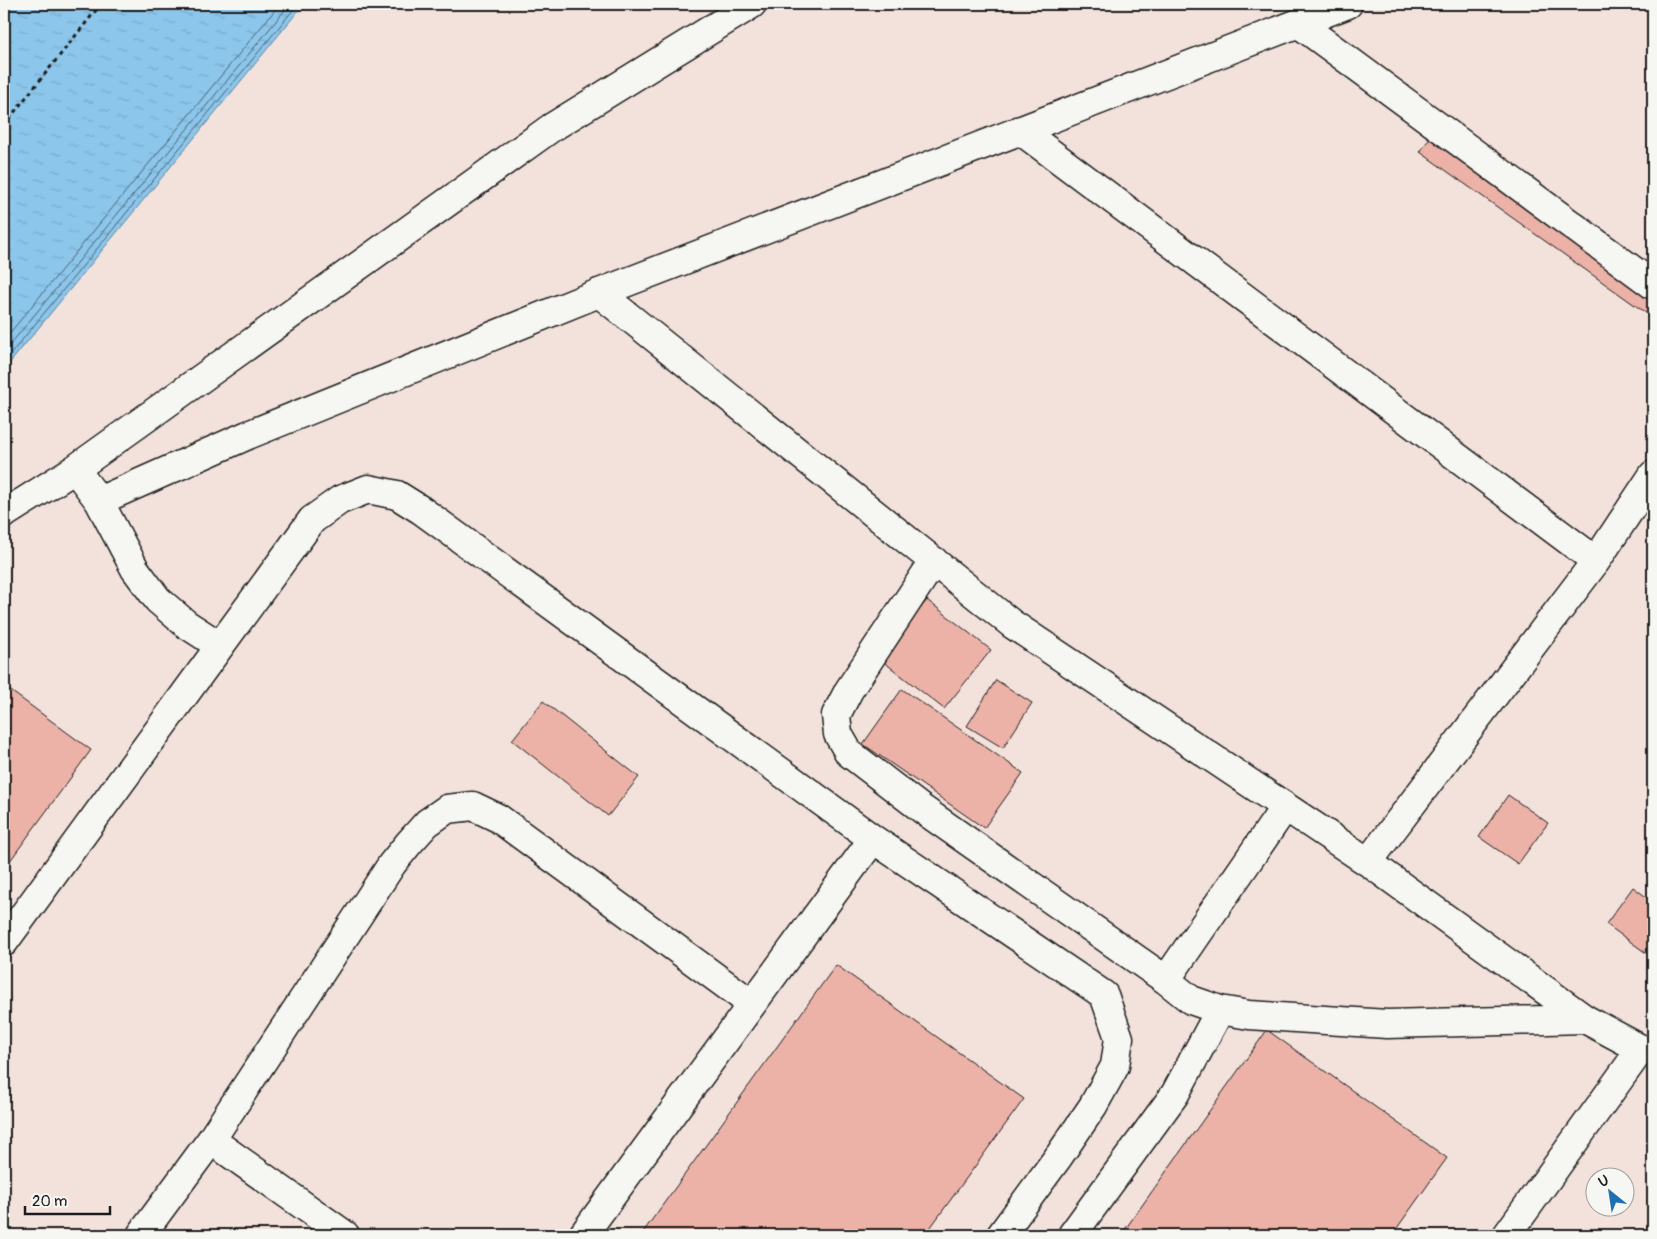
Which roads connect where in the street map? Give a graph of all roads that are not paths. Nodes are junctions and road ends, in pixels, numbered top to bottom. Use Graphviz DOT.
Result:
graph roads {
  1 [pos="752,4"];
  2 [pos="1348,4"];
  3 [pos="1298,23"];
  4 [pos="1020,130"];
  5 [pos="1653,285"];
  6 [pos="598,293"];
  7 [pos="75,469"];
  8 [pos="1653,475"];
  9 [pos="99,501"];
  10 [pos="4,514"];
  11 [pos="934,561"];
  12 [pos="1596,561"];
  13 [pos="220,646"];
  14 [pos="1285,807"];
  15 [pos="873,839"];
  16 [pos="1368,862"];
  17 [pos="4,942"];
  18 [pos="1166,980"];
  19 [pos="752,1004"];
  20 [pos="1220,1010"];
  21 [pos="1585,1019"];
  22 [pos="1647,1049"];
  23 [pos="211,1140"];
  24 [pos="141,1235"];
  25 [pos="346,1235"];
  26 [pos="582,1235"];
  27 [pos="1001,1235"];
  28 [pos="1072,1235"];
  29 [pos="1507,1235"];
  1 -- 7 [label="lane"];
  2 -- 3 [label="lane"];
  3 -- 4 [label="lane"];
  3 -- 5 [label="lane"];
  4 -- 6 [label="lane"];
  4 -- 12 [label="lane"];
  6 -- 9 [label="lane"];
  6 -- 11 [label="lane"];
  7 -- 9 [label="lane"];
  7 -- 10 [label="lane"];
  8 -- 12 [label="lane"];
  9 -- 13 [label="lane"];
  11 -- 14 [label="lane"];
  11 -- 18 [label="lane"];
  12 -- 16 [label="lane"];
  13 -- 15 [label="lane"];
  13 -- 17 [label="lane"];
  14 -- 16 [label="lane"];
  14 -- 18 [label="lane"];
  15 -- 19 [label="lane"];
  15 -- 27 [label="lane"];
  16 -- 21 [label="lane"];
  18 -- 20 [label="lane"];
  19 -- 23 [label="lane"];
  19 -- 26 [label="lane"];
  20 -- 21 [label="lane"];
  20 -- 28 [label="lane"];
  21 -- 22 [label="lane"];
  22 -- 29 [label="lane"];
  23 -- 24 [label="lane"];
  23 -- 25 [label="lane"];
}
